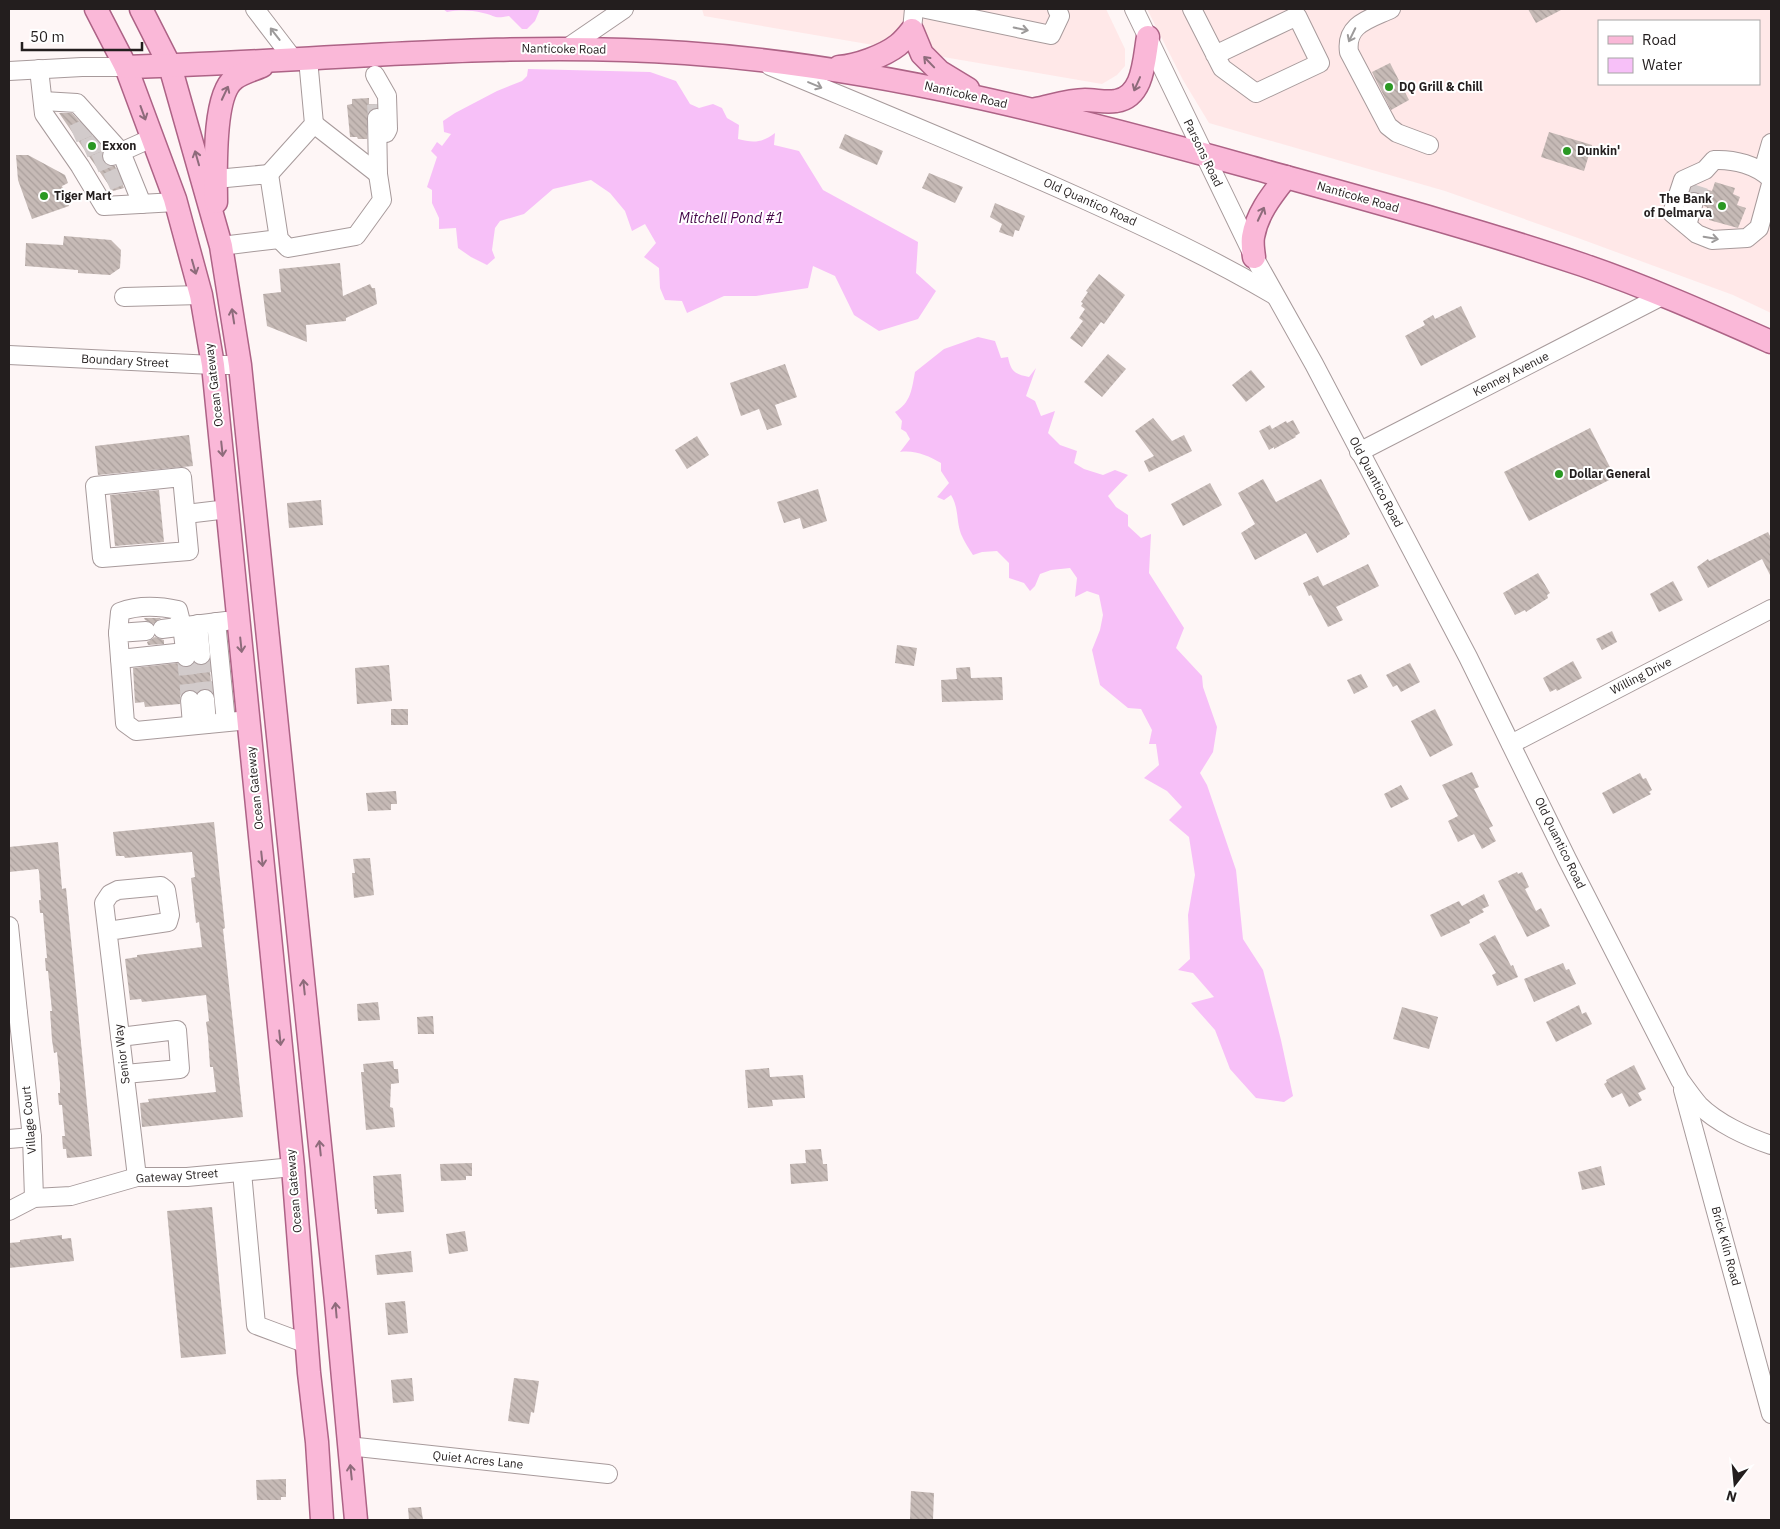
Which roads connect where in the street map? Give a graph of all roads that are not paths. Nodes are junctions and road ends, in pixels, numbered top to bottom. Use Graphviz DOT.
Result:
graph roads {
  1 [pos="96,9"];
  2 [pos="141,9"];
  3 [pos="255,9"];
  4 [pos="624,9"];
  5 [pos="926,9"];
  6 [pos="1057,9"];
  7 [pos="1134,9"];
  8 [pos="1192,9"];
  9 [pos="1391,9"];
  10 [pos="971,14"];
  11 [pos="913,20"];
  12 [pos="1148,37"];
  13 [pos="567,48"];
  14 [pos="1215,55"];
  15 [pos="301,59"];
  16 [pos="754,59"];
  17 [pos="269,62"];
  18 [pos="375,65"];
  19 [pos="170,66"];
  20 [pos="126,67"];
  21 [pos="825,68"];
  22 [pos="39,69"];
  23 [pos="9,71"];
  24 [pos="984,99"];
  25 [pos="43,101"];
  26 [pos="1028,110"];
  27 [pos="314,124"];
  28 [pos="152,138"];
  29 [pos="1771,143"];
  30 [pos="1429,145"];
  31 [pos="378,150"];
  32 [pos="1202,154"];
  33 [pos="102,161"];
  34 [pos="269,174"];
  35 [pos="378,174"];
  36 [pos="1286,177"];
  37 [pos="1768,178"];
  38 [pos="216,179"];
  39 [pos="1699,186"];
  40 [pos="176,202"];
  41 [pos="142,204"];
  42 [pos="1767,217"];
  43 [pos="1687,225"];
  44 [pos="219,237"];
  45 [pos="279,239"];
  46 [pos="1254,257"];
  47 [pos="201,295"];
  48 [pos="1275,296"];
  49 [pos="1662,296"];
  50 [pos="124,297"];
  51 [pos="1771,342"];
  52 [pos="9,355"];
  53 [pos="214,365"];
  54 [pos="240,365"];
  55 [pos="1359,452"];
  56 [pos="228,509"];
  57 [pos="186,514"];
  58 [pos="1771,609"];
  59 [pos="238,620"];
  60 [pos="216,622"];
  61 [pos="190,625"];
  62 [pos="118,633"];
  63 [pos="120,659"];
  64 [pos="198,700"];
  65 [pos="249,720"];
  66 [pos="226,722"];
  67 [pos="200,724"];
  68 [pos="1511,744"];
  69 [pos="9,926"];
  70 [pos="108,931"];
  71 [pos="13,1013"];
  72 [pos="120,1036"];
  73 [pos="125,1074"];
  74 [pos="1680,1080"];
  75 [pos="32,1137"];
  76 [pos="9,1139"];
  77 [pos="1771,1145"];
  78 [pos="293,1167"];
  79 [pos="242,1172"];
  80 [pos="137,1177"];
  81 [pos="34,1198"];
  82 [pos="9,1211"];
  83 [pos="306,1344"];
  84 [pos="1771,1414"];
  85 [pos="348,1446"];
  86 [pos="608,1474"];
  87 [pos="322,1520"];
  88 [pos="356,1520"];
  1 -- 20 [label="main road, Ocean Gateway"];
  2 -- 19 [label="main road"];
  15 -- 3 [label="street, one-way"];
  4 -- 13 [label="street"];
  5 -- 10 [label="street"];
  10 -- 6 [label="street, one-way"];
  7 -- 12 [label="street, Parsons Road"];
  8 -- 14 [label="street"];
  9 -- 30 [label="street, one-way"];
  11 -- 21 [label="main road"];
  24 -- 11 [label="main road, one-way"];
  12 -- 26 [label="main road, one-way"];
  12 -- 32 [label="street, Parsons Road"];
  13 -- 16 [label="main road, Nanticoke Road"];
  13 -- 18 [label="main road, Nanticoke Road"];
  14 -- 14 [label="street"];
  15 -- 17 [label="main road, Nanticoke Road"];
  15 -- 18 [label="main road, Nanticoke Road"];
  15 -- 27 [label="street"];
  16 -- 21 [label="main road, Nanticoke Road"];
  16 -- 48 [label="street, Old Quantico Road, one-way"];
  17 -- 19 [label="main road, Nanticoke Road"];
  38 -- 17 [label="main road, one-way"];
  18 -- 31 [label="street"];
  18 -- 31 [label="street"];
  19 -- 20 [label="main road, Nanticoke Road"];
  44 -- 19 [label="main road, one-way"];
  20 -- 22 [label="street"];
  20 -- 28 [label="main road, Ocean Gateway, one-way"];
  21 -- 24 [label="main road, Nanticoke Road"];
  22 -- 23 [label="street"];
  22 -- 25 [label="street"];
  24 -- 26 [label="main road, Nanticoke Road"];
  25 -- 33 [label="street"];
  25 -- 33 [label="street"];
  26 -- 32 [label="main road, Nanticoke Road"];
  27 -- 34 [label="street"];
  27 -- 35 [label="street"];
  28 -- 33 [label="street"];
  28 -- 40 [label="main road, Ocean Gateway"];
  29 -- 37 [label="street"];
  31 -- 35 [label="street"];
  32 -- 36 [label="main road, Nanticoke Road"];
  32 -- 46 [label="street, Parsons Road"];
  33 -- 41 [label="street"];
  33 -- 41 [label="street"];
  34 -- 38 [label="street"];
  34 -- 45 [label="street"];
  35 -- 45 [label="street"];
  46 -- 36 [label="main road, one-way"];
  36 -- 49 [label="main road, Nanticoke Road"];
  37 -- 39 [label="street"];
  37 -- 42 [label="street"];
  38 -- 44 [label="main road"];
  39 -- 43 [label="street"];
  39 -- 43 [label="street"];
  40 -- 41 [label="street"];
  40 -- 47 [label="main road, Ocean Gateway, one-way"];
  43 -- 42 [label="street, one-way"];
  44 -- 45 [label="street"];
  54 -- 44 [label="main road, one-way"];
  46 -- 48 [label="street, Parsons Road"];
  47 -- 50 [label="street"];
  47 -- 53 [label="main road, Ocean Gateway"];
  48 -- 55 [label="street, Old Quantico Road"];
  49 -- 51 [label="main road, Nanticoke Road"];
  49 -- 55 [label="street, Kenney Avenue"];
  52 -- 53 [label="street, Boundary Street"];
  53 -- 54 [label="street, Boundary Street"];
  53 -- 56 [label="main road, Ocean Gateway, one-way"];
  85 -- 54 [label="main road, one-way"];
  55 -- 68 [label="street, Old Quantico Road"];
  56 -- 57 [label="street"];
  56 -- 59 [label="main road, Ocean Gateway"];
  57 -- 57 [label="street"];
  58 -- 68 [label="street, Willing Drive"];
  59 -- 60 [label="street"];
  59 -- 65 [label="main road, Ocean Gateway, one-way"];
  60 -- 61 [label="street"];
  60 -- 66 [label="street"];
  61 -- 62 [label="street"];
  61 -- 62 [label="street"];
  61 -- 63 [label="street"];
  62 -- 63 [label="street"];
  63 -- 67 [label="street"];
  64 -- 67 [label="street"];
  65 -- 66 [label="street"];
  65 -- 78 [label="main road, Ocean Gateway, one-way"];
  66 -- 67 [label="street"];
  68 -- 74 [label="street, Old Quantico Road"];
  69 -- 71 [label="street, Village Court"];
  70 -- 72 [label="street, Senior Way"];
  71 -- 75 [label="street, Village Court"];
  72 -- 73 [label="street, Senior Way"];
  72 -- 73 [label="street"];
  73 -- 80 [label="street, Senior Way"];
  74 -- 77 [label="street, Old Quantico Road"];
  74 -- 84 [label="street, Brick Kiln Road"];
  75 -- 76 [label="street"];
  75 -- 81 [label="street, Village Court"];
  78 -- 79 [label="street, Gateway Street"];
  78 -- 83 [label="main road, Ocean Gateway"];
  79 -- 80 [label="street, Gateway Street"];
  79 -- 83 [label="street"];
  80 -- 81 [label="street, Gateway Street"];
  81 -- 82 [label="street"];
  83 -- 87 [label="main road, Ocean Gateway"];
  85 -- 86 [label="street, Quiet Acres Lane"];
  88 -- 85 [label="main road, one-way"];
}
